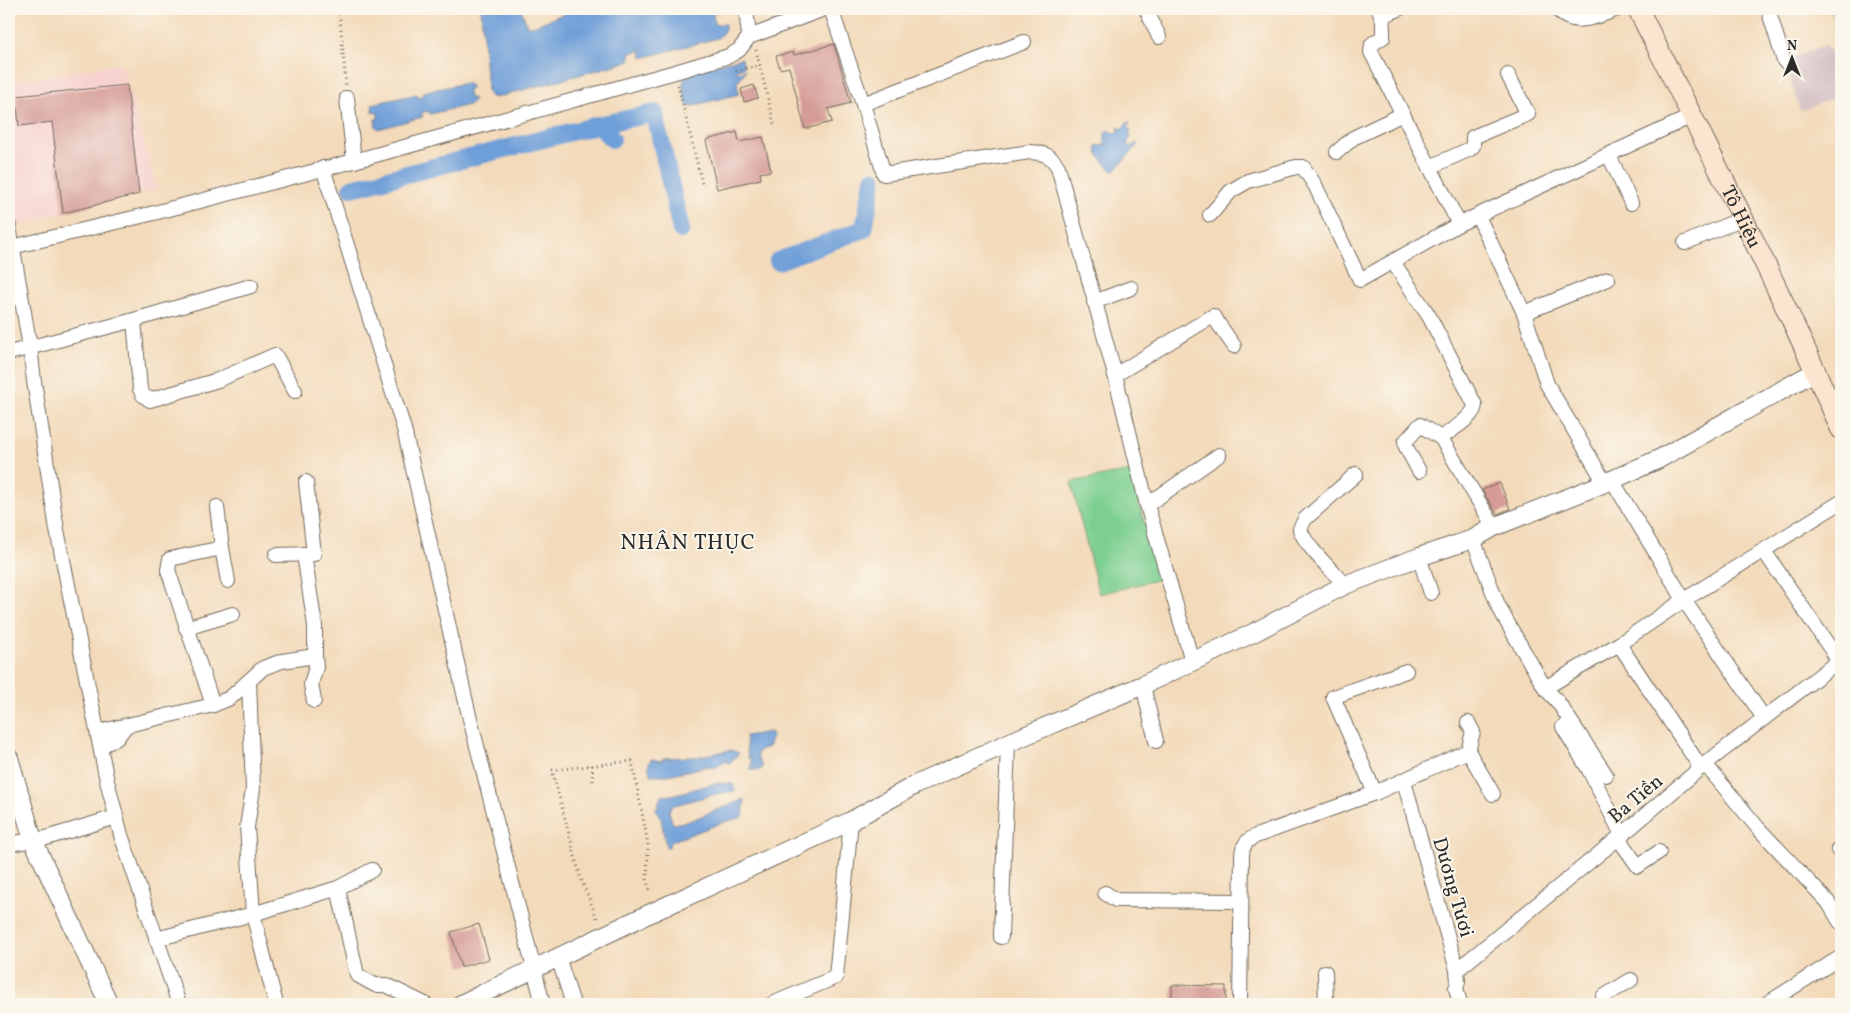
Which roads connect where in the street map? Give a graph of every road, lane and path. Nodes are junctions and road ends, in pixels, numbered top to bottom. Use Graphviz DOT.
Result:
graph roads {
  1 [pos="338,9"];
  2 [pos="746,9"];
  3 [pos="824,9"];
  4 [pos="831,9"];
  5 [pos="1146,9"];
  6 [pos="1399,9"];
  7 [pos="1557,9"];
  8 [pos="1618,9"];
  9 [pos="1638,9"];
  10 [pos="1768,9"];
  11 [pos="1380,12"];
  12 [pos="748,37"];
  13 [pos="1159,37"];
  14 [pos="1024,42"];
  15 [pos="1784,61"];
  16 [pos="760,65"];
  17 [pos="737,70"];
  18 [pos="675,72"];
  19 [pos="1508,75"];
  20 [pos="347,98"];
  21 [pos="863,104"];
  22 [pos="1403,114"];
  23 [pos="1692,116"];
  24 [pos="774,124"];
  25 [pos="1337,152"];
  26 [pos="1609,155"];
  27 [pos="354,160"];
  28 [pos="1430,166"];
  29 [pos="323,168"];
  30 [pos="703,186"];
  31 [pos="1631,203"];
  32 [pos="1210,215"];
  33 [pos="1478,216"];
  34 [pos="1742,218"];
  35 [pos="1459,224"];
  36 [pos="9,226"];
  37 [pos="1685,243"];
  38 [pos="12,247"];
  39 [pos="1393,262"];
  40 [pos="1608,279"];
  41 [pos="251,286"];
  42 [pos="1131,288"];
  43 [pos="1094,302"];
  44 [pos="1524,313"];
  45 [pos="134,320"];
  46 [pos="1234,346"];
  47 [pos="30,347"];
  48 [pos="1154,351"];
  49 [pos="9,353"];
  50 [pos="1161,364"];
  51 [pos="1816,371"];
  52 [pos="1115,375"];
  53 [pos="295,391"];
  54 [pos="1841,428"];
  55 [pos="1441,438"];
  56 [pos="1219,455"];
  57 [pos="1419,471"];
  58 [pos="1356,474"];
  59 [pos="306,482"];
  60 [pos="1609,482"];
  61 [pos="1841,502"];
  62 [pos="1147,506"];
  63 [pos="217,507"];
  64 [pos="1494,526"];
  65 [pos="1472,539"];
  66 [pos="222,548"];
  67 [pos="1764,551"];
  68 [pos="304,554"];
  69 [pos="276,555"];
  70 [pos="1419,557"];
  71 [pos="228,581"];
  72 [pos="1345,585"];
  73 [pos="1431,593"];
  74 [pos="1684,600"];
  75 [pos="233,614"];
  76 [pos="186,628"];
  77 [pos="1619,644"];
  78 [pos="315,656"];
  79 [pos="1840,660"];
  80 [pos="1192,661"];
  81 [pos="1406,671"];
  82 [pos="249,682"];
  83 [pos="1142,685"];
  84 [pos="1545,688"];
  85 [pos="314,701"];
  86 [pos="213,705"];
  87 [pos="1764,718"];
  88 [pos="1559,720"];
  89 [pos="1468,723"];
  90 [pos="98,732"];
  91 [pos="122,732"];
  92 [pos="1156,741"];
  93 [pos="1008,743"];
  94 [pos="101,746"];
  95 [pos="1468,751"];
  96 [pos="9,758"];
  97 [pos="592,765"];
  98 [pos="1703,766"];
  99 [pos="1606,775"];
  100 [pos="1404,781"];
  101 [pos="593,782"];
  102 [pos="1375,793"];
  103 [pos="1493,794"];
  104 [pos="116,817"];
  105 [pos="851,821"];
  106 [pos="1620,837"];
  107 [pos="33,840"];
  108 [pos="9,844"];
  109 [pos="1659,852"];
  110 [pos="372,870"];
  111 [pos="338,888"];
  112 [pos="650,893"];
  113 [pos="1105,893"];
  114 [pos="1241,900"];
  115 [pos="254,914"];
  116 [pos="597,918"];
  117 [pos="1840,922"];
  118 [pos="1001,937"];
  119 [pos="156,939"];
  120 [pos="558,957"];
  121 [pos="1841,957"];
  122 [pos="534,970"];
  123 [pos="1457,970"];
  124 [pos="1325,972"];
  125 [pos="1632,980"];
  126 [pos="1600,1002"];
  127 [pos="109,1004"];
  128 [pos="179,1004"];
  129 [pos="276,1004"];
  130 [pos="426,1004"];
  131 [pos="462,1004"];
  132 [pos="544,1004"];
  133 [pos="573,1004"];
  134 [pos="772,1004"];
  135 [pos="1240,1004"];
  136 [pos="1326,1004"];
  137 [pos="1460,1004"];
  138 [pos="1766,1004"];
  1 -- 20 [label="path"];
  2 -- 12 [label="street"];
  3 -- 12 [label="street"];
  4 -- 21 [label="street"];
  5 -- 13 [label="street"];
  6 -- 11 [label="street"];
  7 -- 8 [label="street"];
  9 -- 23 [label="main road, Tô Hiệu"];
  10 -- 15 [label="street"];
  11 -- 22 [label="street"];
  12 -- 16 [label="path"];
  12 -- 18 [label="street"];
  14 -- 21 [label="street"];
  16 -- 17 [label="path"];
  16 -- 24 [label="path"];
  18 -- 27 [label="street"];
  18 -- 30 [label="path"];
  19 -- 28 [label="street"];
  20 -- 27 [label="street"];
  21 -- 43 [label="street"];
  22 -- 25 [label="street"];
  22 -- 28 [label="street"];
  23 -- 26 [label="street"];
  23 -- 34 [label="main road, Tô Hiệu"];
  26 -- 31 [label="street"];
  26 -- 33 [label="street"];
  27 -- 29 [label="street"];
  28 -- 35 [label="street"];
  29 -- 38 [label="street"];
  29 -- 122 [label="street"];
  32 -- 39 [label="street"];
  33 -- 35 [label="street"];
  33 -- 44 [label="street"];
  34 -- 37 [label="street"];
  34 -- 51 [label="main road, Tô Hiệu"];
  35 -- 39 [label="street"];
  36 -- 38 [label="street"];
  38 -- 47 [label="street"];
  39 -- 55 [label="street"];
  40 -- 44 [label="street"];
  41 -- 45 [label="street"];
  42 -- 43 [label="street"];
  43 -- 52 [label="street"];
  44 -- 60 [label="street"];
  45 -- 47 [label="street"];
  45 -- 53 [label="street"];
  46 -- 48 [label="street"];
  47 -- 49 [label="street"];
  47 -- 90 [label="street"];
  48 -- 50 [label="street"];
  48 -- 52 [label="street"];
  51 -- 54 [label="main road, Tô Hiệu"];
  51 -- 60 [label="street"];
  52 -- 62 [label="street"];
  55 -- 57 [label="street"];
  55 -- 64 [label="street"];
  56 -- 62 [label="street"];
  58 -- 72 [label="street"];
  59 -- 68 [label="street"];
  60 -- 64 [label="street"];
  60 -- 74 [label="street"];
  61 -- 67 [label="street"];
  62 -- 80 [label="street"];
  63 -- 66 [label="street"];
  64 -- 65 [label="street"];
  65 -- 70 [label="street"];
  65 -- 84 [label="street"];
  66 -- 71 [label="street"];
  66 -- 76 [label="street"];
  67 -- 74 [label="street"];
  67 -- 79 [label="street"];
  68 -- 69 [label="street"];
  68 -- 78 [label="street"];
  70 -- 72 [label="street"];
  70 -- 73 [label="street"];
  72 -- 80 [label="street"];
  74 -- 77 [label="street"];
  74 -- 87 [label="street"];
  75 -- 76 [label="street"];
  76 -- 86 [label="street"];
  77 -- 84 [label="street"];
  77 -- 98 [label="street"];
  78 -- 82 [label="street"];
  78 -- 85 [label="street"];
  79 -- 87 [label="street, Ba Tiền"];
  80 -- 83 [label="street"];
  81 -- 102 [label="street"];
  82 -- 86 [label="street"];
  82 -- 115 [label="street"];
  83 -- 92 [label="street"];
  83 -- 93 [label="street"];
  84 -- 99 [label="street"];
  86 -- 91 [label="street"];
  87 -- 98 [label="street, Ba Tiền"];
  88 -- 106 [label="street"];
  89 -- 95 [label="street"];
  90 -- 91 [label="street"];
  90 -- 94 [label="street"];
  91 -- 94 [label="street"];
  93 -- 105 [label="street"];
  93 -- 118 [label="street"];
  94 -- 104 [label="street"];
  95 -- 100 [label="street"];
  95 -- 103 [label="street"];
  96 -- 107 [label="street"];
  97 -- 101 [label="path"];
  97 -- 112 [label="path"];
  97 -- 116 [label="path"];
  98 -- 106 [label="street, Ba Tiền"];
  98 -- 117 [label="street"];
  100 -- 102 [label="street"];
  100 -- 123 [label="street, Dương Tươi"];
  102 -- 114 [label="street"];
  104 -- 107 [label="street"];
  104 -- 119 [label="street"];
  105 -- 120 [label="street"];
  105 -- 134 [label="street"];
  106 -- 109 [label="street"];
  106 -- 123 [label="street, Ba Tiền"];
  107 -- 108 [label="street"];
  107 -- 127 [label="street"];
  110 -- 111 [label="street"];
  111 -- 115 [label="street"];
  111 -- 130 [label="street"];
  113 -- 114 [label="street"];
  114 -- 135 [label="street"];
  115 -- 119 [label="street"];
  115 -- 129 [label="street"];
  119 -- 128 [label="street"];
  120 -- 122 [label="street"];
  120 -- 133 [label="street"];
  121 -- 138 [label="street"];
  122 -- 131 [label="street"];
  122 -- 132 [label="street"];
  123 -- 137 [label="street, Dương Tươi"];
  124 -- 136 [label="street"];
  125 -- 126 [label="street"];
}
